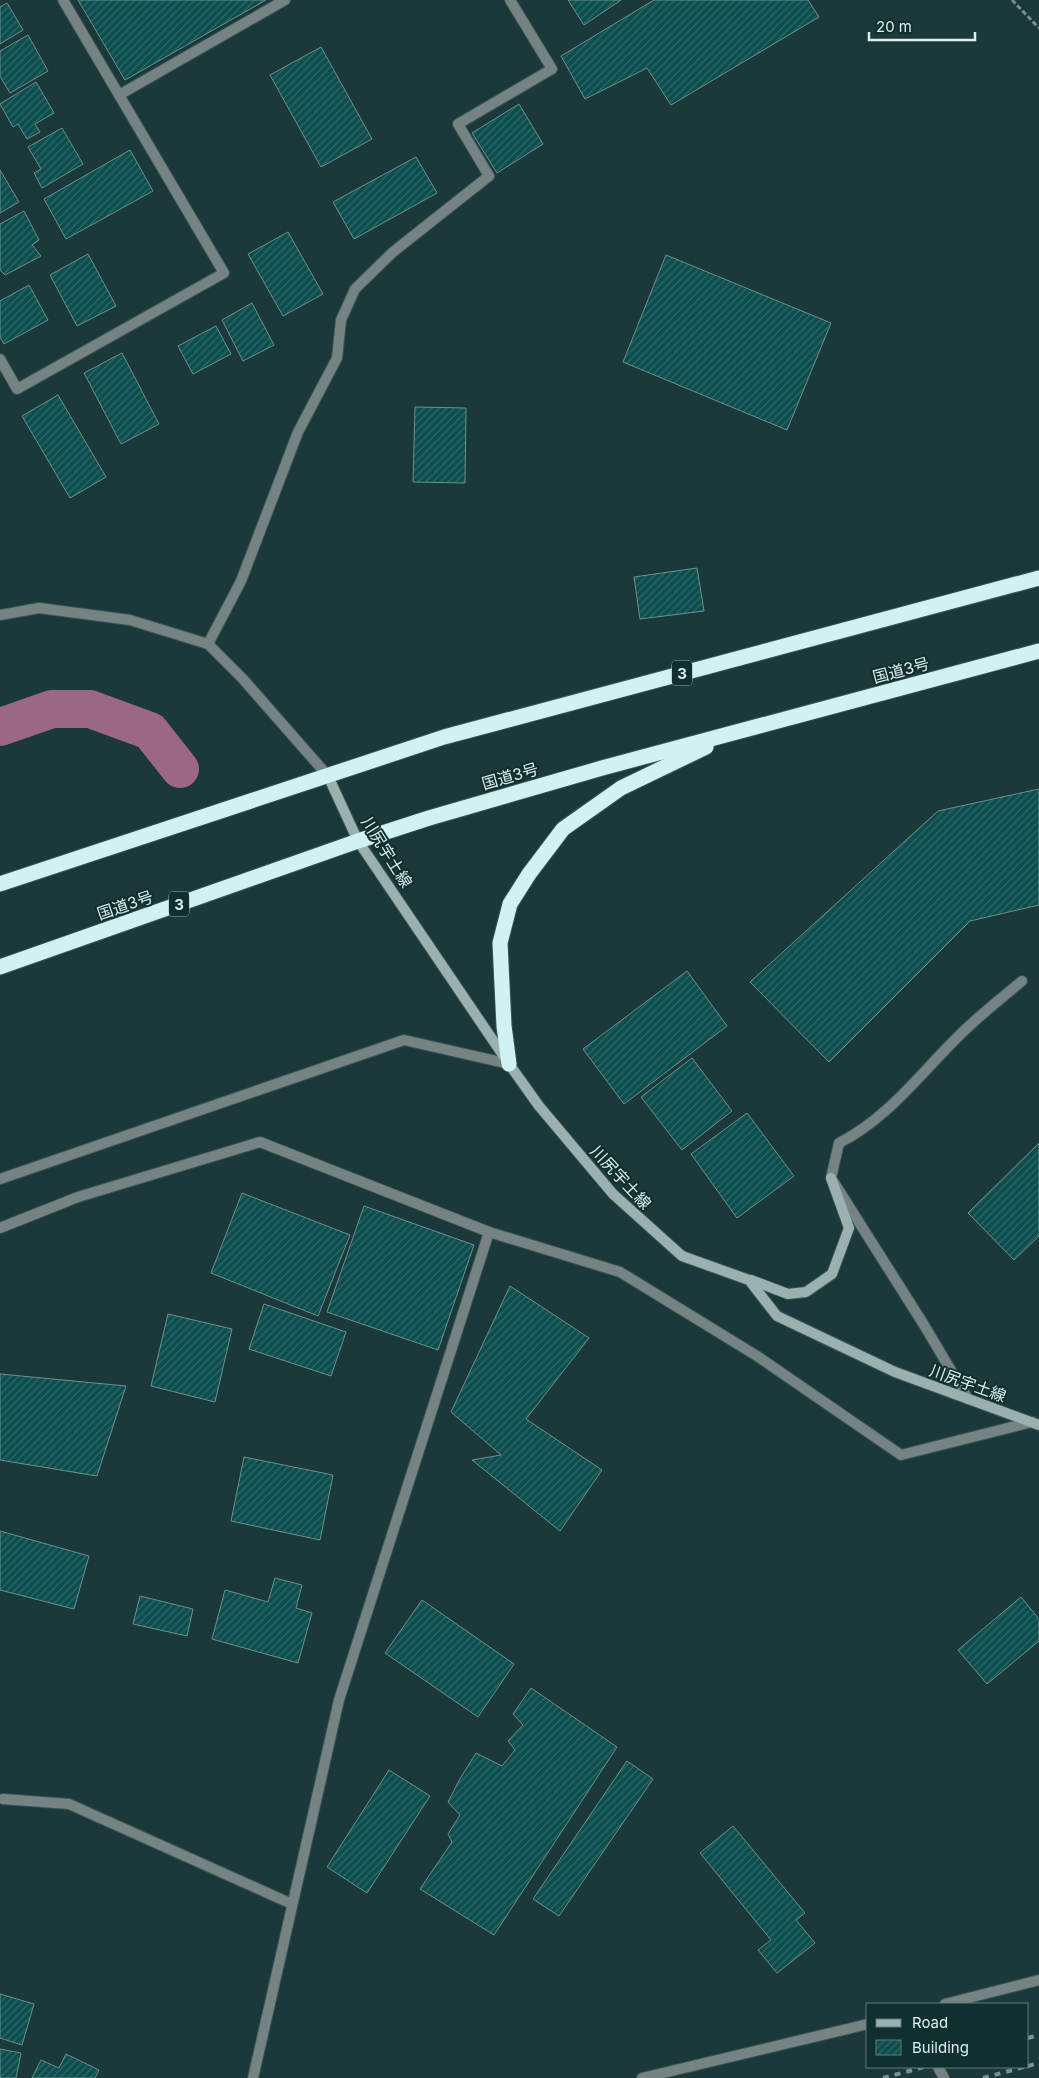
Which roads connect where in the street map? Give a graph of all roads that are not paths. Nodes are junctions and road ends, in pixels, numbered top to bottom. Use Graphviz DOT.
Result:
graph roads {
  1 [pos="63,0"];
  2 [pos="285,0"];
  3 [pos="510,0"];
  4 [pos="119,95"];
  5 [pos="0,359"];
  6 [pos="1039,578"];
  7 [pos="0,615"];
  8 [pos="208,644"];
  9 [pos="1039,651"];
  10 [pos="739,732"];
  11 [pos="328,776"];
  12 [pos="358,840"];
  13 [pos="0,884"];
  14 [pos="0,967"];
  15 [pos="1022,981"];
  16 [pos="509,1064"];
  17 [pos="831,1178"];
  18 [pos="0,1179"];
  19 [pos="0,1228"];
  20 [pos="489,1232"];
  21 [pos="749,1280"];
  22 [pos="968,1399"];
  23 [pos="1036,1423"];
  24 [pos="3,1799"];
  25 [pos="292,1904"];
  26 [pos="1039,1980"];
  27 [pos="949,2003"];
  28 [pos="866,2024"];
  29 [pos="253,2078"];
  30 [pos="642,2078"];
  1 -- 4 [label="street"];
  2 -- 4 [label="street"];
  3 -- 8 [label="street"];
  4 -- 5 [label="street"];
  6 -- 11 [label="highway, 3"];
  7 -- 8 [label="street"];
  8 -- 11 [label="street"];
  9 -- 10 [label="highway, 国道3号 / 3"];
  10 -- 12 [label="highway, 国道3号 / 3"];
  10 -- 16 [label="highway"];
  11 -- 12 [label="main road, 川尻宇土線"];
  11 -- 13 [label="highway, 3"];
  12 -- 14 [label="highway, 国道3号 / 3"];
  12 -- 16 [label="main road, 川尻宇土線"];
  15 -- 17 [label="street"];
  16 -- 18 [label="street"];
  16 -- 21 [label="main road, 川尻宇土線"];
  17 -- 21 [label="main road"];
  17 -- 22 [label="street"];
  19 -- 20 [label="street"];
  20 -- 23 [label="street"];
  20 -- 25 [label="street"];
  21 -- 22 [label="main road, 川尻宇土線"];
  22 -- 23 [label="main road, 川尻宇土線"];
  24 -- 25 [label="street"];
  25 -- 29 [label="street"];
  26 -- 27 [label="street"];
  28 -- 30 [label="street"];
}
